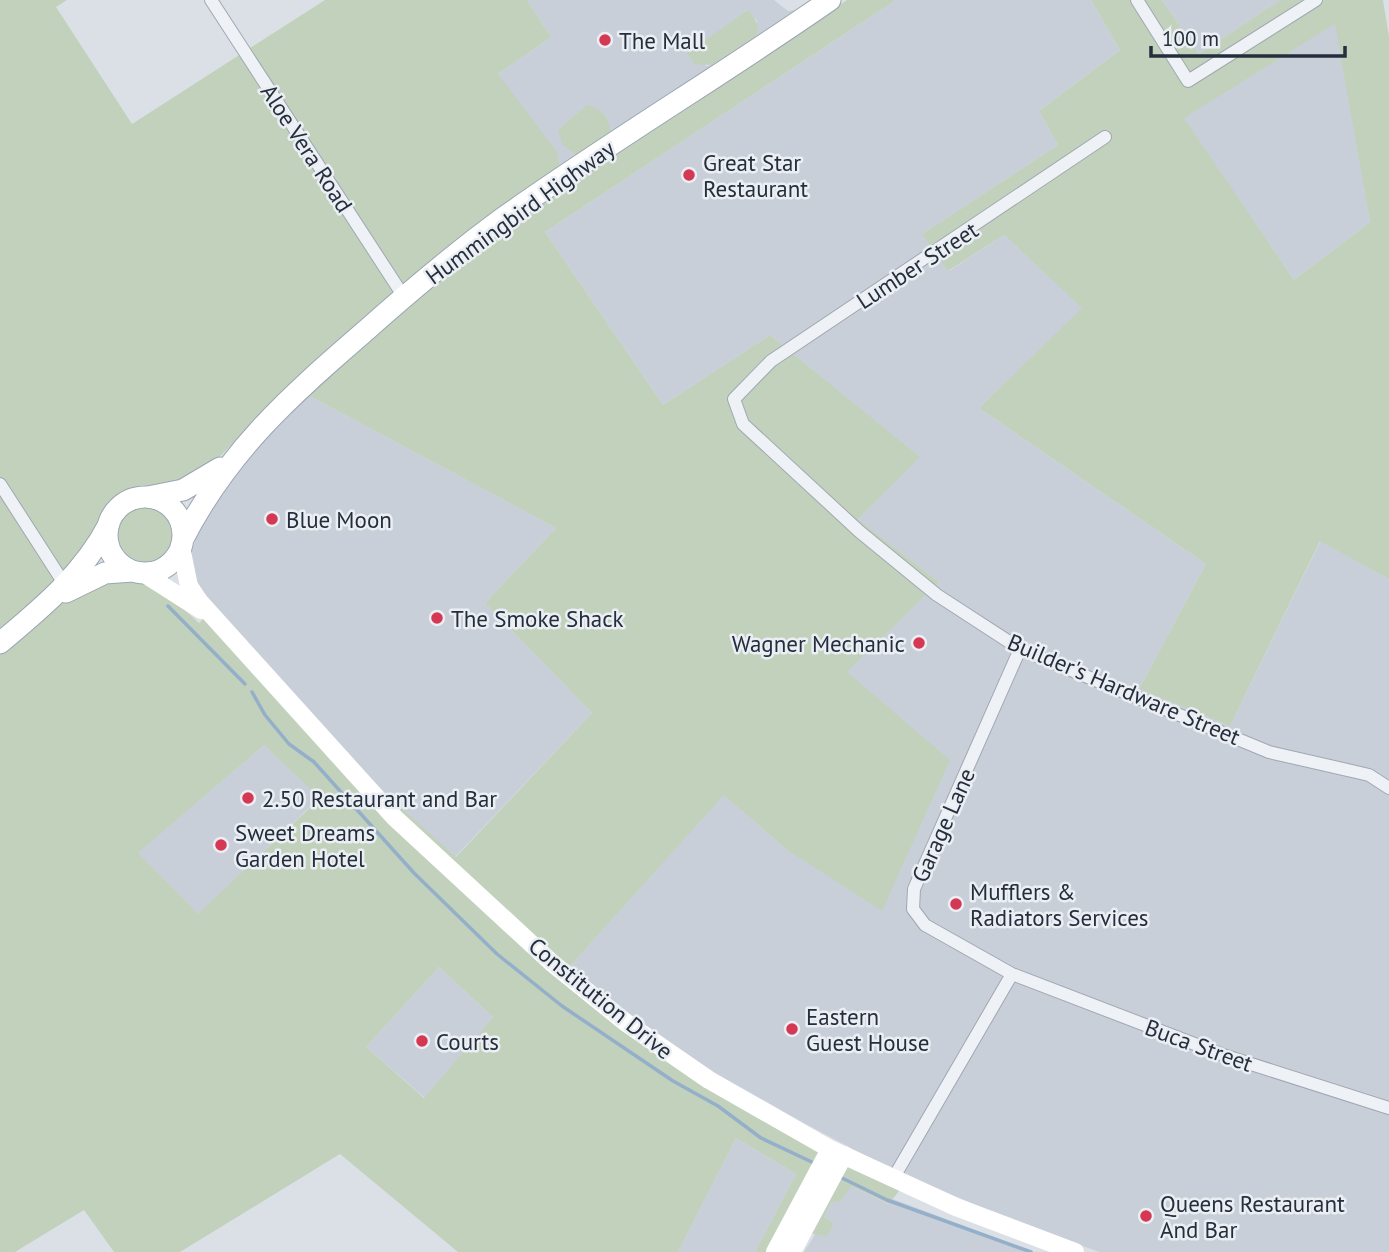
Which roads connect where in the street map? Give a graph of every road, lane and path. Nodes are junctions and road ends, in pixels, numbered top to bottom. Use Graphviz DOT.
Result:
graph roads {
  1 [pos="211,0"];
  2 [pos="830,0"];
  3 [pos="1137,0"];
  4 [pos="1316,0"];
  5 [pos="1105,138"];
  6 [pos="404,297"];
  7 [pos="734,399"];
  8 [pos="235,456"];
  9 [pos="0,484"];
  10 [pos="148,497"];
  11 [pos="109,523"];
  12 [pos="182,543"];
  13 [pos="138,572"];
  14 [pos="65,585"];
  15 [pos="46,604"];
  16 [pos="215,620"];
  17 [pos="0,643"];
  18 [pos="1020,649"];
  19 [pos="1389,788"];
  20 [pos="1012,974"];
  21 [pos="1389,1108"];
  22 [pos="837,1152"];
  23 [pos="894,1177"];
  24 [pos="775,1252"];
  25 [pos="792,1252"];
  26 [pos="1075,1252"];
  1 -- 6 [label="street, Aloe Vera Road"];
  2 -- 6 [label="main road, Hummingbird Highway"];
  3 -- 4 [label="street"];
  5 -- 7 [label="street, Lumber Street"];
  6 -- 8 [label="main road, Hummingbird Highway"];
  7 -- 18 [label="street, Builder's Hardware Street"];
  8 -- 10 [label="main road, Hummingbird Highway"];
  8 -- 12 [label="main road, Hummingbird Highway"];
  9 -- 14 [label="street"];
  10 -- 11 [label="main road"];
  10 -- 12 [label="main road"];
  11 -- 13 [label="main road"];
  11 -- 14 [label="main road"];
  12 -- 13 [label="main road"];
  12 -- 16 [label="main road, Constitution Drive"];
  13 -- 15 [label="main road"];
  13 -- 16 [label="main road, Constitution Drive"];
  14 -- 15 [label="main road"];
  15 -- 17 [label="main road"];
  16 -- 22 [label="main road, Constitution Drive"];
  18 -- 19 [label="street, Builder's Hardware Street"];
  18 -- 20 [label="street, Garage Lane"];
  20 -- 21 [label="street, Buca Street"];
  20 -- 23 [label="street"];
  22 -- 23 [label="main road, Constitution Drive"];
  22 -- 24 [label="main road"];
  22 -- 25 [label="main road"];
  23 -- 26 [label="main road, Constitution Drive"];
}
